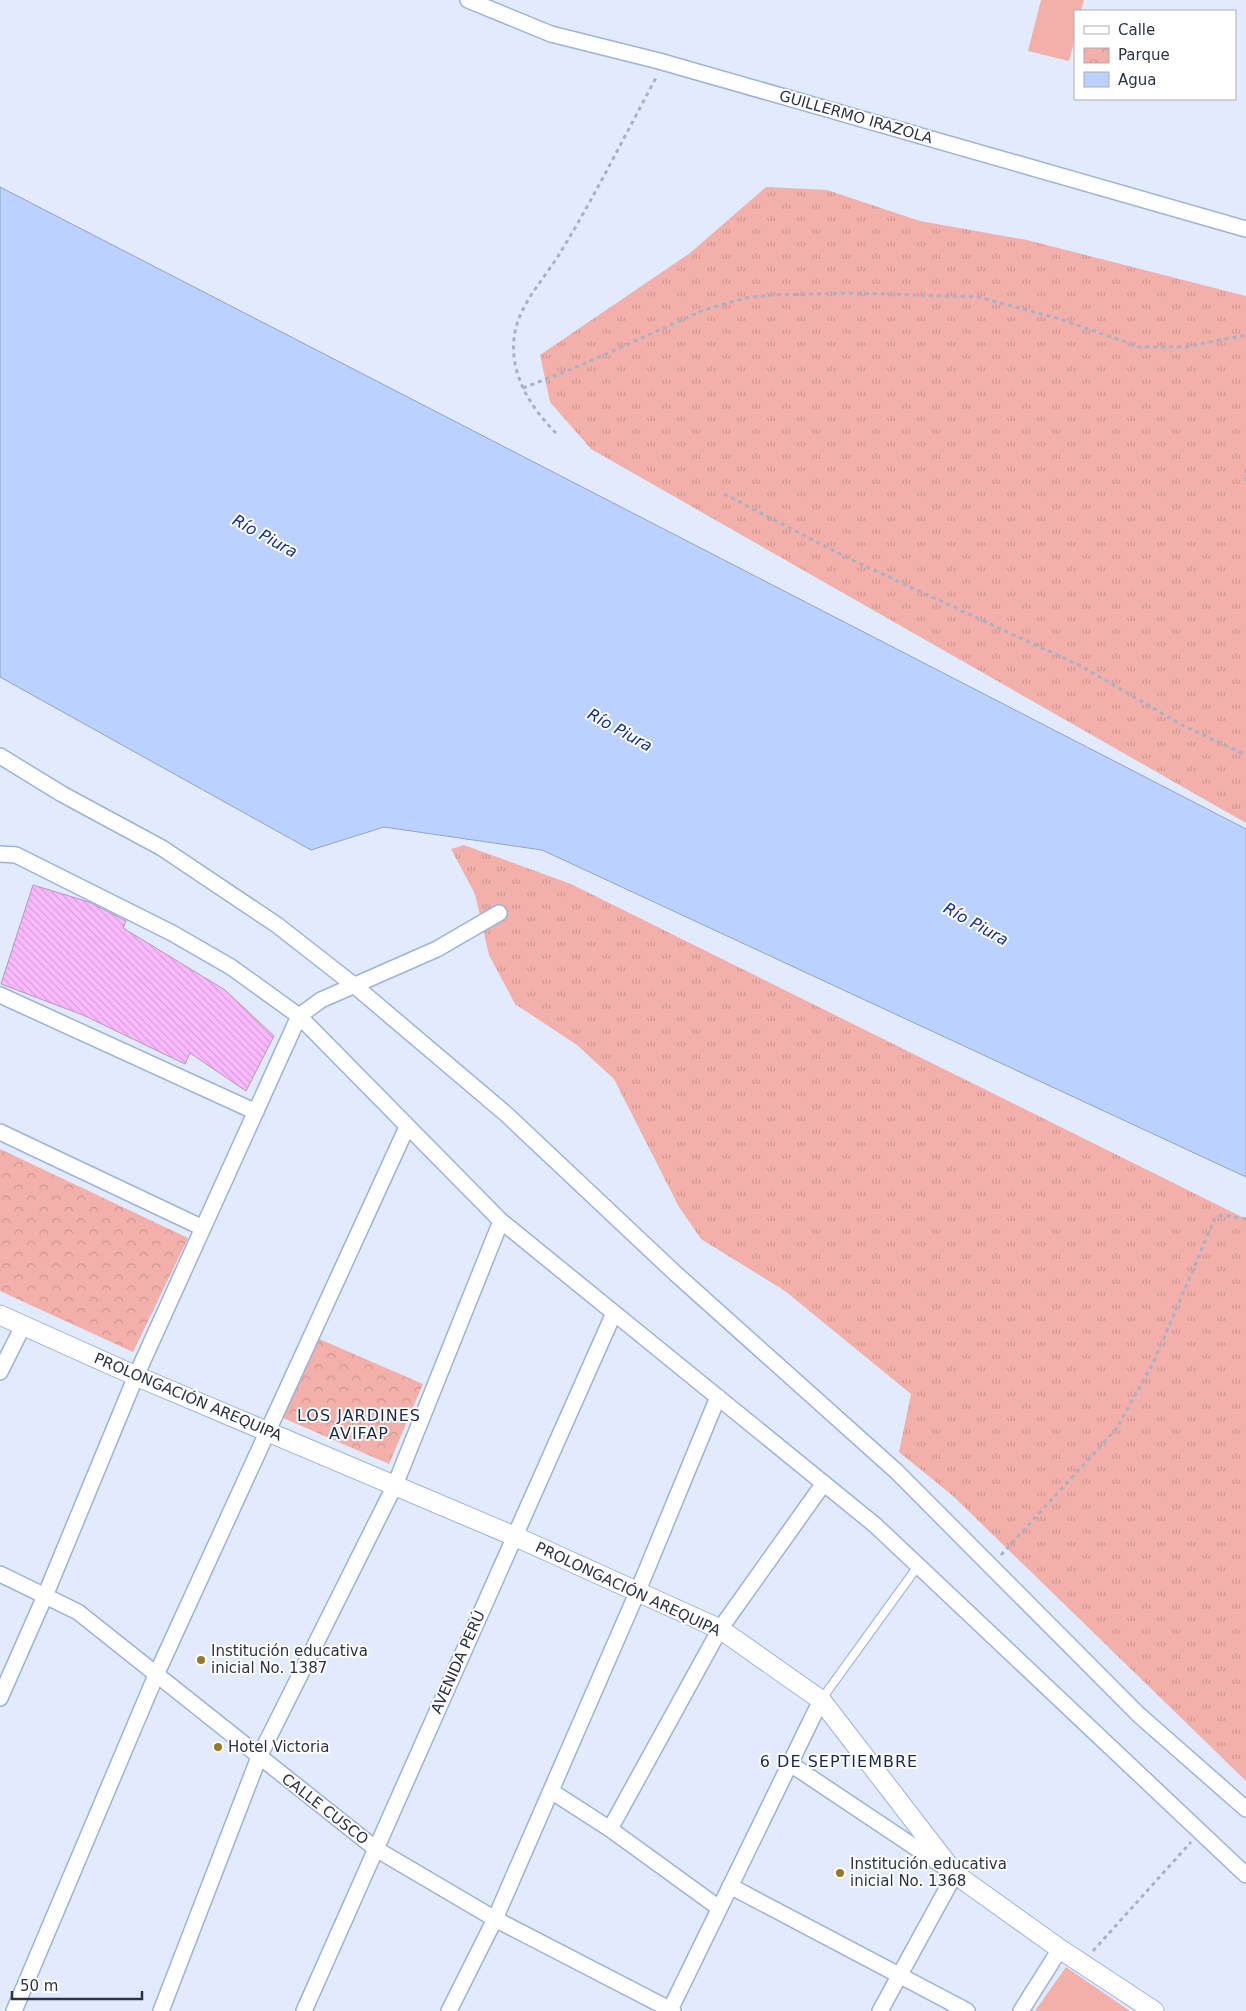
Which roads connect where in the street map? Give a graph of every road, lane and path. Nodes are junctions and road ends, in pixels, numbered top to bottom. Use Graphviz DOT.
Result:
graph roads {
  1 [pos="468,0"];
  2 [pos="664,62"];
  3 [pos="1246,229"];
  4 [pos="1246,335"];
  5 [pos="523,388"];
  6 [pos="556,433"];
  7 [pos="1246,469"];
  8 [pos="1246,481"];
  9 [pos="724,494"];
  10 [pos="0,756"];
  11 [pos="1246,756"];
  12 [pos="0,854"];
  13 [pos="499,913"];
  14 [pos="355,986"];
  15 [pos="0,995"];
  16 [pos="299,1016"];
  17 [pos="256,1112"];
  18 [pos="407,1127"];
  19 [pos="0,1132"];
  20 [pos="1246,1218"];
  21 [pos="501,1221"];
  22 [pos="203,1228"];
  23 [pos="614,1313"];
  24 [pos="0,1315"];
  25 [pos="24,1326"];
  26 [pos="0,1372"];
  27 [pos="136,1376"];
  28 [pos="718,1398"];
  29 [pos="266,1430"];
  30 [pos="824,1483"];
  31 [pos="395,1485"];
  32 [pos="514,1536"];
  33 [pos="918,1566"];
  34 [pos="991,1566"];
  35 [pos="0,1574"];
  36 [pos="637,1593"];
  37 [pos="45,1596"];
  38 [pos="720,1630"];
  39 [pos="157,1673"];
  40 [pos="0,1698"];
  41 [pos="820,1700"];
  42 [pos="259,1757"];
  43 [pos="789,1763"];
  44 [pos="551,1791"];
  45 [pos="1246,1809"];
  46 [pos="610,1829"];
  47 [pos="1200,1832"];
  48 [pos="376,1849"];
  49 [pos="955,1874"];
  50 [pos="1246,1875"];
  51 [pos="730,1886"];
  52 [pos="719,1908"];
  53 [pos="495,1919"];
  54 [pos="1060,1949"];
  55 [pos="1082,1963"];
  56 [pos="898,1974"];
  57 [pos="671,2010"];
  58 [pos="14,2011"];
  59 [pos="161,2011"];
  60 [pos="304,2011"];
  61 [pos="449,2011"];
  62 [pos="880,2011"];
  63 [pos="967,2011"];
  64 [pos="1021,2011"];
  65 [pos="1154,2011"];
  1 -- 2 [label="street, GUILLERMO IRAZOLA"];
  2 -- 3 [label="street, GUILLERMO IRAZOLA"];
  2 -- 5 [label="path"];
  4 -- 5 [label="path"];
  5 -- 6 [label="path"];
  7 -- 8 [label="path"];
  9 -- 11 [label="path"];
  10 -- 14 [label="street"];
  12 -- 16 [label="street"];
  13 -- 14 [label="street"];
  14 -- 16 [label="street"];
  14 -- 34 [label="street"];
  15 -- 17 [label="street"];
  16 -- 17 [label="street"];
  16 -- 18 [label="street"];
  17 -- 22 [label="street"];
  18 -- 21 [label="street"];
  18 -- 29 [label="street"];
  19 -- 22 [label="street"];
  20 -- 34 [label="path"];
  21 -- 23 [label="street"];
  21 -- 31 [label="street"];
  22 -- 27 [label="street"];
  23 -- 28 [label="street"];
  23 -- 32 [label="street, AVENIDA PERÚ"];
  24 -- 25 [label="street, PROLONGACIÓN AREQUIPA"];
  25 -- 26 [label="street"];
  25 -- 27 [label="street, PROLONGACIÓN AREQUIPA"];
  27 -- 29 [label="street, PROLONGACIÓN AREQUIPA"];
  27 -- 37 [label="street"];
  28 -- 30 [label="street"];
  28 -- 36 [label="street"];
  29 -- 31 [label="street, PROLONGACIÓN AREQUIPA"];
  29 -- 39 [label="street"];
  30 -- 33 [label="street"];
  30 -- 38 [label="street"];
  31 -- 32 [label="street, PROLONGACIÓN AREQUIPA"];
  31 -- 42 [label="street"];
  32 -- 36 [label="street, PROLONGACIÓN AREQUIPA"];
  32 -- 48 [label="street, AVENIDA PERÚ"];
  33 -- 41 [label="lane"];
  33 -- 47 [label="street"];
  34 -- 45 [label="street"];
  35 -- 37 [label="street, CALLE CUSCO"];
  36 -- 38 [label="street, PROLONGACIÓN AREQUIPA"];
  36 -- 44 [label="street"];
  37 -- 39 [label="street, CALLE CUSCO"];
  37 -- 40 [label="street"];
  38 -- 41 [label="street, PROLONGACIÓN AREQUIPA"];
  38 -- 46 [label="street"];
  39 -- 42 [label="street, CALLE CUSCO"];
  39 -- 58 [label="street"];
  41 -- 43 [label="street"];
  41 -- 49 [label="street, PROLONGACIÓN AREQUIPA"];
  42 -- 48 [label="street, CALLE CUSCO"];
  42 -- 59 [label="street"];
  43 -- 49 [label="street"];
  43 -- 51 [label="street"];
  44 -- 46 [label="street"];
  44 -- 53 [label="street"];
  46 -- 52 [label="street"];
  47 -- 50 [label="street"];
  47 -- 55 [label="path"];
  48 -- 53 [label="street, CALLE CUSCO"];
  48 -- 60 [label="street, AVENIDA PERÚ"];
  49 -- 54 [label="street, PROLONGACIÓN AREQUIPA"];
  49 -- 56 [label="street"];
  51 -- 52 [label="street"];
  51 -- 56 [label="street"];
  52 -- 57 [label="street"];
  53 -- 57 [label="street, CALLE CUSCO"];
  53 -- 61 [label="street"];
  54 -- 55 [label="street, PROLONGACIÓN AREQUIPA"];
  54 -- 64 [label="street"];
  55 -- 65 [label="street, PROLONGACIÓN AREQUIPA"];
  56 -- 62 [label="street"];
  56 -- 63 [label="street"];
}
